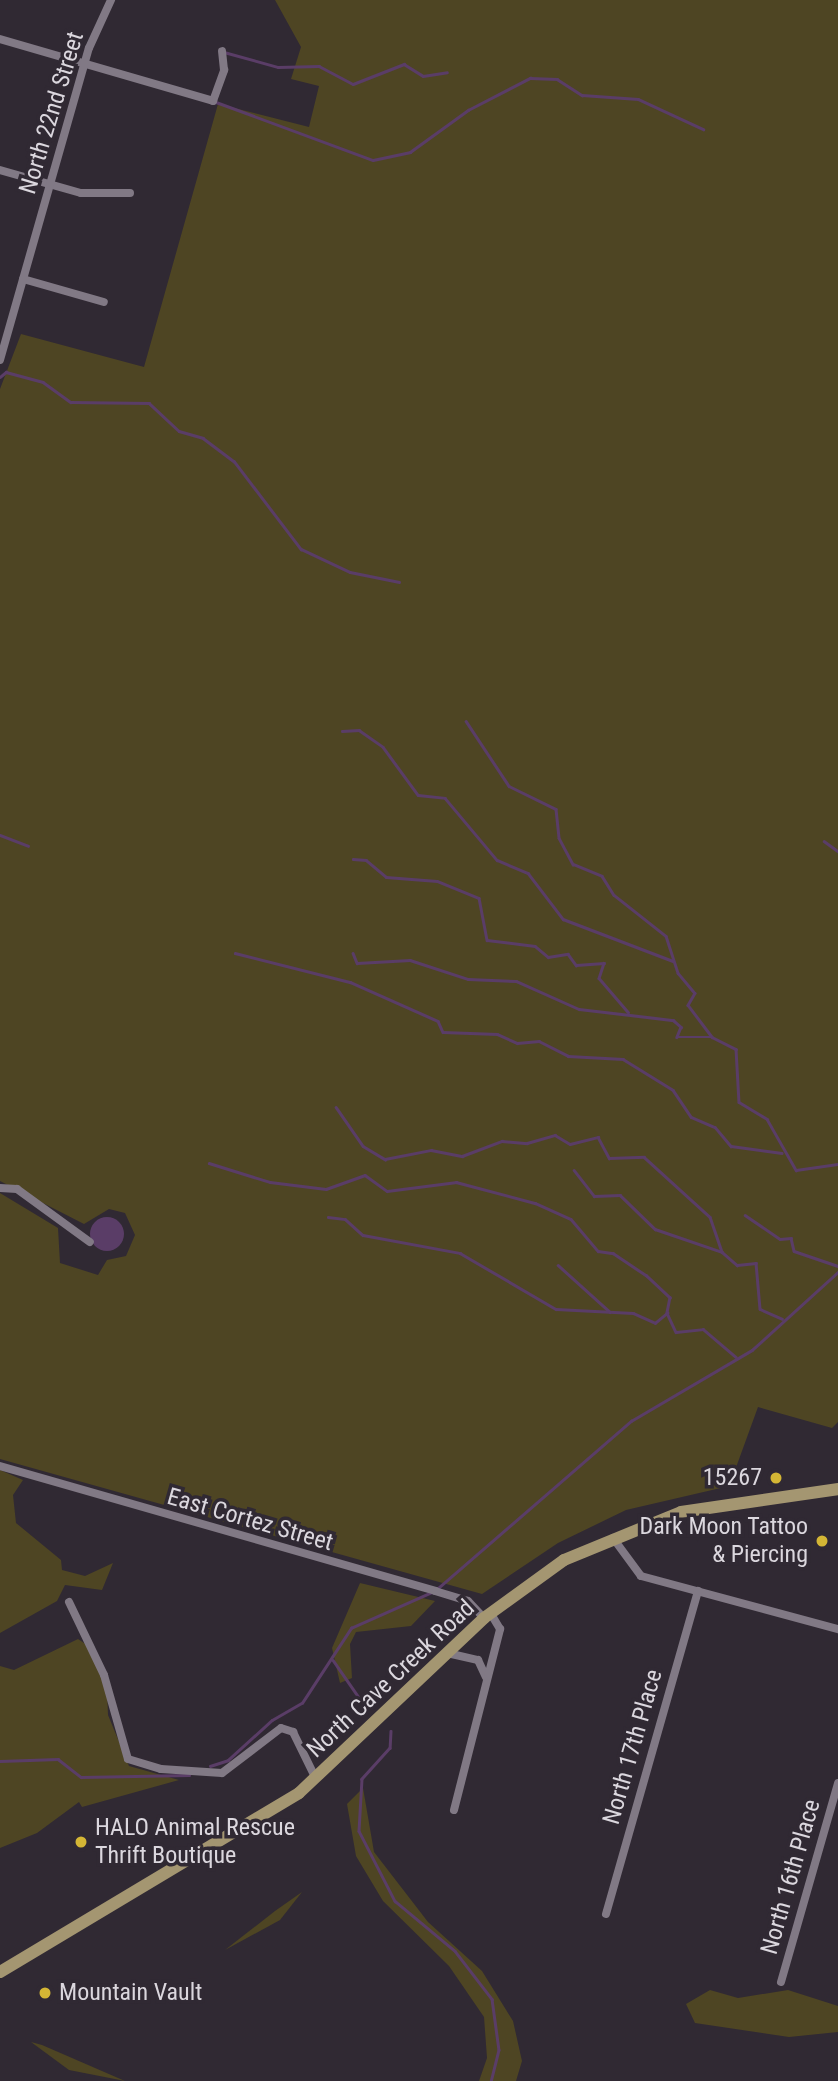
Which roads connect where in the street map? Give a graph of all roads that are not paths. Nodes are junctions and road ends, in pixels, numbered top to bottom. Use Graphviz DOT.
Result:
graph roads {
  1 [pos="111,0"];
  2 [pos="0,39"];
  3 [pos="222,51"];
  4 [pos="85,64"];
  5 [pos="0,170"];
  6 [pos="51,185"];
  7 [pos="130,193"];
  8 [pos="23,279"];
  9 [pos="104,302"];
  10 [pos="0,360"];
  11 [pos="0,1188"];
  12 [pos="90,1242"];
  13 [pos="0,1466"];
  14 [pos="838,1489"];
  15 [pos="612,1536"];
  16 [pos="698,1591"];
  17 [pos="69,1602"];
  18 [pos="487,1616"];
  19 [pos="838,1629"];
  20 [pos="447,1653"];
  21 [pos="486,1679"];
  22 [pos="316,1779"];
  23 [pos="838,1783"];
  24 [pos="454,1810"];
  25 [pos="606,1914"];
  26 [pos="0,1972"];
  27 [pos="780,1982"];
  1 -- 4 [label="street, North 22nd Street"];
  2 -- 4 [label="street"];
  3 -- 4 [label="street"];
  4 -- 6 [label="street, North 22nd Street"];
  5 -- 6 [label="street"];
  6 -- 7 [label="street"];
  6 -- 8 [label="street, North 22nd Street"];
  8 -- 9 [label="street"];
  8 -- 10 [label="street, North 22nd Street"];
  11 -- 12 [label="street"];
  13 -- 18 [label="street, East Cortez Street"];
  14 -- 15 [label="main road, North Cave Creek Road"];
  15 -- 16 [label="street"];
  15 -- 18 [label="main road, North Cave Creek Road"];
  16 -- 19 [label="street"];
  16 -- 25 [label="street, North 17th Place"];
  17 -- 22 [label="street"];
  18 -- 20 [label="main road, North Cave Creek Road"];
  18 -- 21 [label="street"];
  20 -- 21 [label="street"];
  20 -- 22 [label="main road, North Cave Creek Road"];
  21 -- 24 [label="street"];
  22 -- 26 [label="main road, North Cave Creek Road"];
  23 -- 27 [label="street, North 16th Place"];
}
